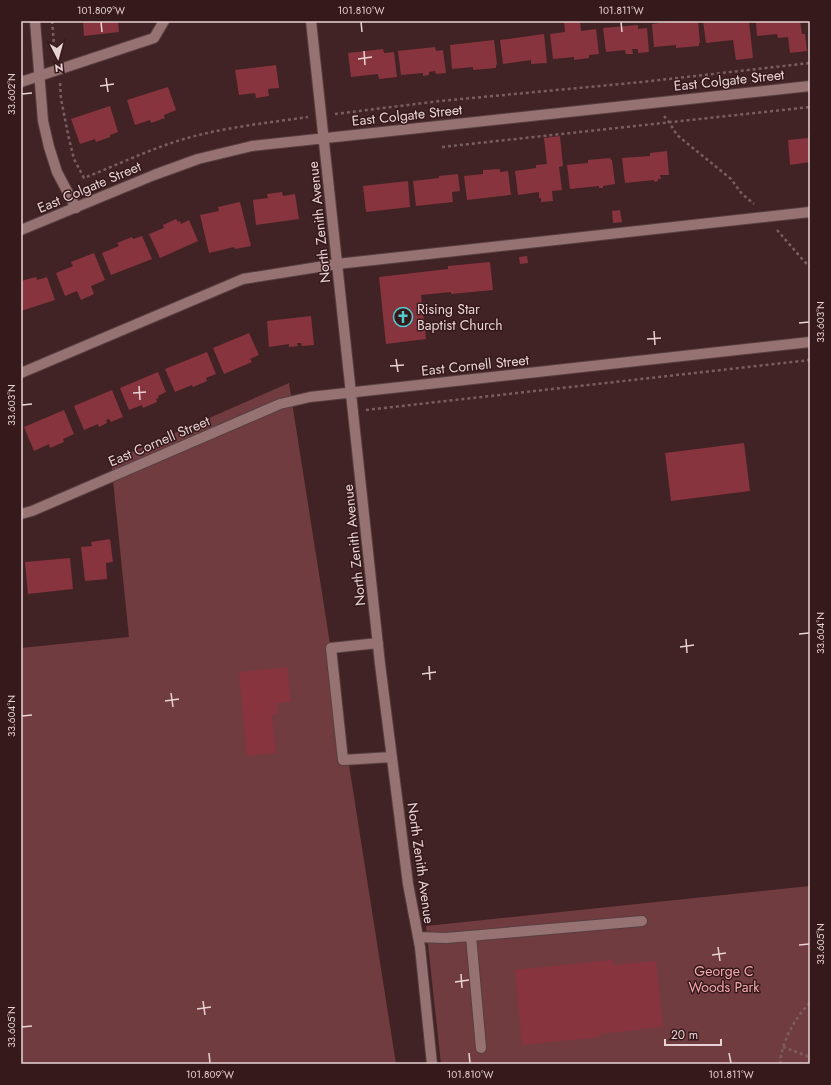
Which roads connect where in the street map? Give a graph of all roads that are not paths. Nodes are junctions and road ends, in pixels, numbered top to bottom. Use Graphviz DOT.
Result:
graph roads {
  1 [pos="35,21"];
  2 [pos="164,21"];
  3 [pos="311,21"];
  4 [pos="40,76"];
  5 [pos="21,82"];
  6 [pos="810,86"];
  7 [pos="324,138"];
  8 [pos="76,208"];
  9 [pos="810,212"];
  10 [pos="21,230"];
  11 [pos="337,264"];
  12 [pos="810,342"];
  13 [pos="21,373"];
  14 [pos="351,393"];
  15 [pos="21,514"];
  16 [pos="378,643"];
  17 [pos="392,757"];
  18 [pos="642,921"];
  19 [pos="471,936"];
  20 [pos="418,937"];
  21 [pos="481,1048"];
  22 [pos="432,1064"];
  1 -- 4 [label="street"];
  2 -- 4 [label="street"];
  3 -- 7 [label="street, North Zenith Avenue"];
  4 -- 5 [label="street"];
  4 -- 8 [label="street"];
  6 -- 7 [label="street, East Colgate Street"];
  7 -- 8 [label="street, East Colgate Street"];
  7 -- 11 [label="street, North Zenith Avenue"];
  8 -- 10 [label="street, East Colgate Street"];
  9 -- 11 [label="street"];
  11 -- 13 [label="street"];
  11 -- 14 [label="street, North Zenith Avenue"];
  12 -- 14 [label="street, East Cornell Street"];
  14 -- 15 [label="street, East Cornell Street"];
  14 -- 16 [label="street, North Zenith Avenue"];
  16 -- 17 [label="street, North Zenith Avenue"];
  16 -- 17 [label="street"];
  17 -- 20 [label="street, North Zenith Avenue"];
  18 -- 19 [label="street"];
  19 -- 20 [label="street"];
  19 -- 21 [label="street"];
  20 -- 22 [label="street, North Zenith Avenue"];
}
